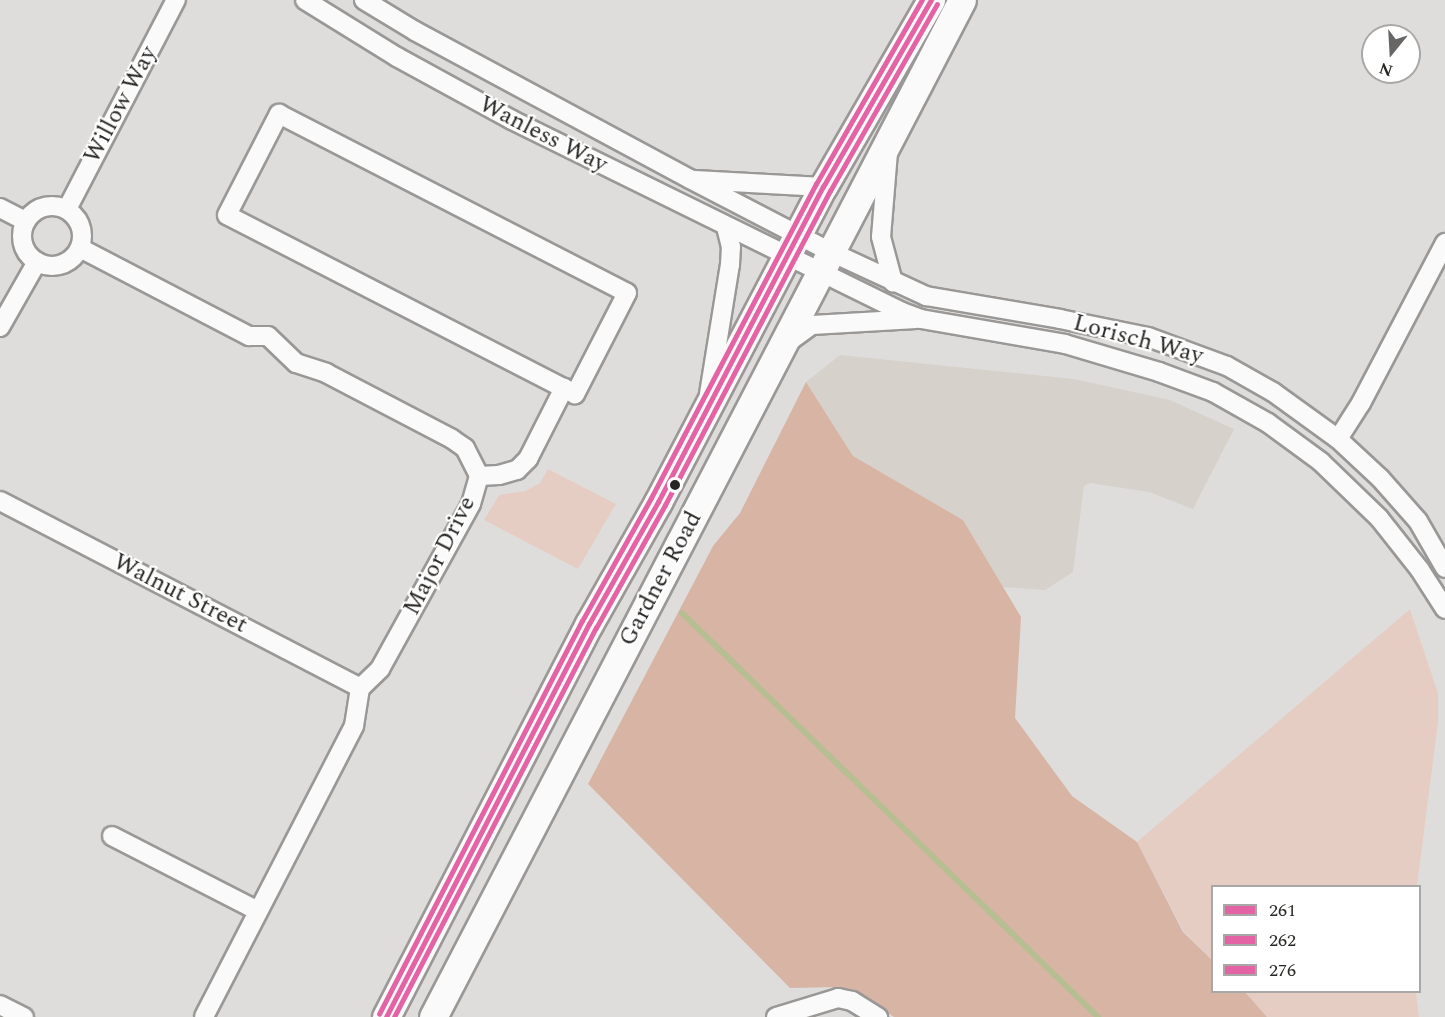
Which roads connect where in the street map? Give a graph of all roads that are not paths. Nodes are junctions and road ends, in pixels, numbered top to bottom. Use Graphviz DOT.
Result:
graph roads {
  1 [pos="176,0"];
  2 [pos="305,0"];
  3 [pos="364,0"];
  4 [pos="931,0"];
  5 [pos="962,0"];
  6 [pos="888,141"];
  7 [pos="690,179"];
  8 [pos="823,187"];
  9 [pos="0,208"];
  10 [pos="67,209"];
  11 [pos="26,220"];
  12 [pos="726,227"];
  13 [pos="1445,243"];
  14 [pos="794,246"];
  15 [pos="80,248"];
  16 [pos="37,262"];
  17 [pos="826,262"];
  18 [pos="893,282"];
  19 [pos="921,319"];
  20 [pos="0,327"];
  21 [pos="783,346"];
  22 [pos="564,388"];
  23 [pos="707,411"];
  24 [pos="1338,439"];
  25 [pos="479,476"];
  26 [pos="0,501"];
  27 [pos="1445,568"];
  28 [pos="1445,609"];
  29 [pos="360,688"];
  30 [pos="112,836"];
  31 [pos="258,911"];
  32 [pos="0,1005"];
  33 [pos="24,1017"];
  34 [pos="204,1017"];
  35 [pos="386,1017"];
  36 [pos="433,1017"];
  37 [pos="776,1017"];
  38 [pos="878,1017"];
  1 -- 10 [label="street, Willow Way"];
  2 -- 12 [label="street, Wanless Way"];
  3 -- 7 [label="street, Wanless Way"];
  4 -- 8 [label="street, Gardner Road"];
  5 -- 6 [label="street, Gardner Road"];
  6 -- 17 [label="street, Gardner Road"];
  6 -- 18 [label="street, Gardner Road"];
  7 -- 8 [label="street"];
  7 -- 14 [label="street, Wanless Way"];
  8 -- 14 [label="street, Gardner Road"];
  9 -- 11 [label="street"];
  10 -- 11 [label="street"];
  10 -- 15 [label="street"];
  11 -- 16 [label="street"];
  12 -- 14 [label="street, Wanless Way"];
  12 -- 23 [label="street"];
  13 -- 24 [label="street"];
  14 -- 17 [label="street, Lorisch Way"];
  14 -- 23 [label="street, Gardner Road"];
  15 -- 16 [label="street"];
  15 -- 25 [label="street, Major Drive"];
  16 -- 20 [label="street"];
  17 -- 18 [label="street, Lorisch Way"];
  17 -- 19 [label="street, Lorisch Way"];
  17 -- 21 [label="street, Gardner Road"];
  18 -- 24 [label="street, Lorisch Way"];
  19 -- 21 [label="street, Lorisch Way"];
  19 -- 28 [label="street, Lorisch Way"];
  21 -- 36 [label="street, Gardner Road"];
  22 -- 22 [label="street"];
  22 -- 25 [label="street"];
  23 -- 35 [label="street, Gardner Road"];
  24 -- 27 [label="street, Lorisch Way"];
  25 -- 29 [label="street, Major Drive"];
  26 -- 29 [label="street, Walnut Street"];
  29 -- 31 [label="street"];
  30 -- 31 [label="street"];
  31 -- 34 [label="street"];
  32 -- 33 [label="street"];
  37 -- 38 [label="street"];
}
